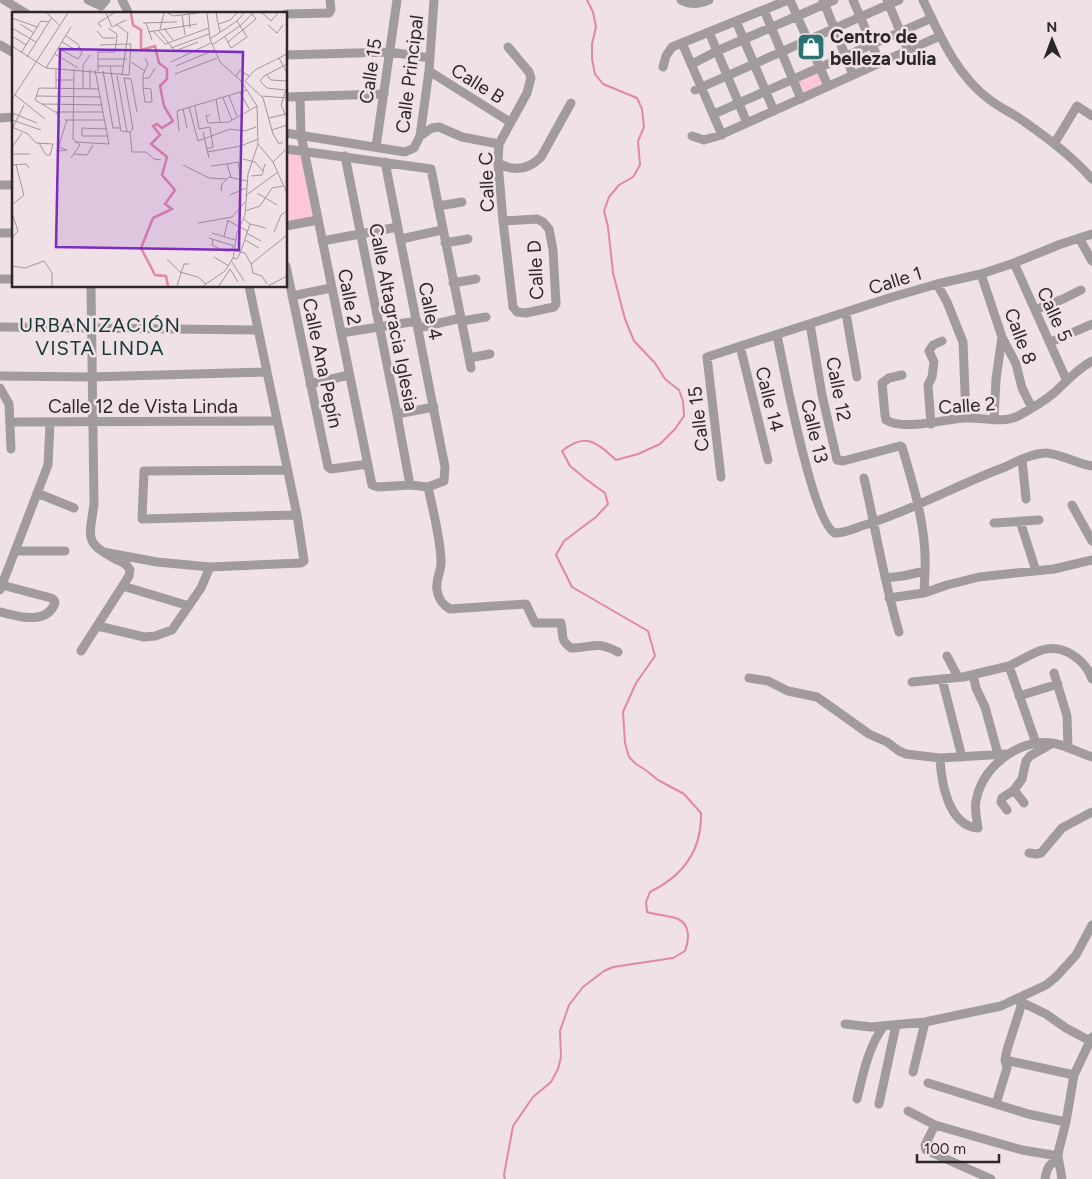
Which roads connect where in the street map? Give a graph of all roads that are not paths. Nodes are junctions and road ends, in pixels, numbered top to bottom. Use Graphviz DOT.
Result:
graph roads {
  1 [pos="4,0"];
  2 [pos="88,0"];
  3 [pos="122,0"];
  4 [pos="330,0"];
  5 [pos="397,0"];
  6 [pos="434,0"];
  7 [pos="681,0"];
  8 [pos="709,0"];
  9 [pos="789,0"];
  10 [pos="853,0"];
  11 [pos="899,0"];
  12 [pos="923,0"];
  13 [pos="827,1"];
  14 [pos="888,2"];
  15 [pos="104,3"];
  16 [pos="764,10"];
  17 [pos="24,12"];
  18 [pos="128,12"];
  19 [pos="288,14"];
  20 [pos="798,16"];
  21 [pos="861,17"];
  22 [pos="932,18"];
  23 [pos="736,21"];
  24 [pos="771,27"];
  25 [pos="834,28"];
  26 [pos="709,32"];
  27 [pos="900,32"];
  28 [pos="940,36"];
  29 [pos="744,40"];
  30 [pos="809,40"];
  31 [pos="682,42"];
  32 [pos="872,44"];
  33 [pos="0,45"];
  34 [pos="508,47"];
  35 [pos="908,50"];
  36 [pos="716,51"];
  37 [pos="390,52"];
  38 [pos="781,52"];
  39 [pos="12,53"];
  40 [pos="288,55"];
  41 [pos="845,56"];
  42 [pos="430,58"];
  43 [pos="880,63"];
  44 [pos="692,64"];
  45 [pos="754,64"];
  46 [pos="663,67"];
  47 [pos="820,67"];
  48 [pos="429,71"];
  49 [pos="853,75"];
  50 [pos="726,76"];
  51 [pos="792,80"];
  52 [pos="828,86"];
  53 [pos="698,88"];
  54 [pos="766,92"];
  55 [pos="384,94"];
  56 [pos="288,97"];
  57 [pos="300,97"];
  58 [pos="801,98"];
  59 [pos="571,103"];
  60 [pos="738,104"];
  61 [pos="774,110"];
  62 [pos="714,114"];
  63 [pos="1092,116"];
  64 [pos="510,122"];
  65 [pos="747,123"];
  66 [pos="288,133"];
  67 [pos="301,135"];
  68 [pos="722,135"];
  69 [pos="420,136"];
  70 [pos="692,136"];
  71 [pos="499,144"];
  72 [pos="1054,144"];
  73 [pos="376,147"];
  74 [pos="288,149"];
  75 [pos="304,151"];
  76 [pos="345,156"];
  77 [pos="385,162"];
  78 [pos="498,163"];
  79 [pos="1092,179"];
  80 [pos="462,202"];
  81 [pos="438,206"];
  82 [pos="318,220"];
  83 [pos="503,221"];
  84 [pos="288,226"];
  85 [pos="398,227"];
  86 [pos="442,230"];
  87 [pos="361,234"];
  88 [pos="1092,234"];
  89 [pos="1079,238"];
  90 [pos="401,239"];
  91 [pos="468,239"];
  92 [pos="322,241"];
  93 [pos="445,243"];
  94 [pos="1092,261"];
  95 [pos="1014,263"];
  96 [pos="981,274"];
  97 [pos="288,276"];
  98 [pos="476,279"];
  99 [pos="453,283"];
  100 [pos="937,284"];
  101 [pos="92,288"];
  102 [pos="248,288"];
  103 [pos="331,288"];
  104 [pos="1081,290"];
  105 [pos="292,296"];
  106 [pos="513,300"];
  107 [pos="1035,310"];
  108 [pos="846,312"];
  109 [pos="486,317"];
  110 [pos="461,320"];
  111 [pos="810,324"];
  112 [pos="1092,324"];
  113 [pos="417,325"];
  114 [pos="0,327"];
  115 [pos="92,327"];
  116 [pos="379,327"];
  117 [pos="257,330"];
  118 [pos="341,333"];
  119 [pos="776,335"];
  120 [pos="1002,337"];
  121 [pos="942,341"];
  122 [pos="1051,342"];
  123 [pos="740,346"];
  124 [pos="490,354"];
  125 [pos="707,357"];
  126 [pos="1092,361"];
  127 [pos="266,372"];
  128 [pos="349,375"];
  129 [pos="902,375"];
  130 [pos="0,376"];
  131 [pos="92,377"];
  132 [pos="857,377"];
  133 [pos="1066,379"];
  134 [pos="310,384"];
  135 [pos="0,388"];
  136 [pos="434,407"];
  137 [pos="1032,408"];
  138 [pos="397,414"];
  139 [pos="966,418"];
  140 [pos="994,420"];
  141 [pos="277,421"];
  142 [pos="10,422"];
  143 [pos="93,422"];
  144 [pos="50,423"];
  145 [pos="931,424"];
  146 [pos="11,449"];
  147 [pos="1022,459"];
  148 [pos="768,460"];
  149 [pos="368,464"];
  150 [pos="1092,466"];
  151 [pos="287,470"];
  152 [pos="721,477"];
  153 [pos="864,478"];
  154 [pos="410,485"];
  155 [pos="428,487"];
  156 [pos="37,493"];
  157 [pos="1026,499"];
  158 [pos="1072,505"];
  159 [pos="918,506"];
  160 [pos="74,508"];
  161 [pos="297,515"];
  162 [pos="1039,520"];
  163 [pos="1020,521"];
  164 [pos="875,522"];
  165 [pos="994,523"];
  166 [pos="1092,540"];
  167 [pos="15,551"];
  168 [pos="64,551"];
  169 [pos="102,552"];
  170 [pos="1091,563"];
  171 [pos="210,567"];
  172 [pos="925,571"];
  173 [pos="1036,571"];
  174 [pos="885,578"];
  175 [pos="123,586"];
  176 [pos="1,588"];
  177 [pos="924,593"];
  178 [pos="888,598"];
  179 [pos="190,606"];
  180 [pos="0,612"];
  181 [pos="98,626"];
  182 [pos="899,632"];
  183 [pos="81,651"];
  184 [pos="618,652"];
  185 [pos="947,656"];
  186 [pos="1009,666"];
  187 [pos="1054,673"];
  188 [pos="1091,674"];
  189 [pos="973,675"];
  190 [pos="958,677"];
  191 [pos="749,678"];
  192 [pos="942,679"];
  193 [pos="912,682"];
  194 [pos="1058,684"];
  195 [pos="1019,696"];
  196 [pos="1036,743"];
  197 [pos="1053,743"];
  198 [pos="1068,748"];
  199 [pos="1002,754"];
  200 [pos="962,757"];
  201 [pos="940,758"];
  202 [pos="1092,758"];
  203 [pos="1014,790"];
  204 [pos="1024,803"];
  205 [pos="1007,810"];
  206 [pos="1092,812"];
  207 [pos="1028,853"];
  208 [pos="1092,925"];
  209 [pos="1018,1001"];
  210 [pos="925,1022"];
  211 [pos="845,1024"];
  212 [pos="896,1025"];
  213 [pos="884,1027"];
  214 [pos="1091,1040"];
  215 [pos="1005,1060"];
  216 [pos="913,1072"];
  217 [pos="1074,1075"];
  218 [pos="928,1083"];
  219 [pos="858,1099"];
  220 [pos="879,1104"];
  221 [pos="996,1104"];
  222 [pos="908,1111"];
  223 [pos="1066,1122"];
  224 [pos="935,1125"];
  225 [pos="1058,1158"];
  226 [pos="991,1179"];
  227 [pos="1045,1179"];
  228 [pos="1062,1179"];
  1 -- 17 [label="street"];
  2 -- 15 [label="street"];
  3 -- 18 [label="street"];
  4 -- 19 [label="street"];
  5 -- 37 [label="street, Calle 15"];
  6 -- 42 [label="street, Calle Principal"];
  7 -- 8 [label="street"];
  9 -- 16 [label="street"];
  9 -- 20 [label="street"];
  10 -- 21 [label="street"];
  11 -- 14 [label="street"];
  12 -- 22 [label="street"];
  13 -- 20 [label="street"];
  13 -- 25 [label="street"];
  14 -- 21 [label="street"];
  14 -- 27 [label="street"];
  16 -- 23 [label="street"];
  16 -- 24 [label="street"];
  20 -- 24 [label="street"];
  20 -- 30 [label="street"];
  21 -- 25 [label="street"];
  21 -- 32 [label="street"];
  22 -- 27 [label="street"];
  22 -- 28 [label="street"];
  23 -- 26 [label="street"];
  23 -- 29 [label="street"];
  24 -- 29 [label="street"];
  24 -- 38 [label="street"];
  25 -- 30 [label="street"];
  25 -- 41 [label="street"];
  26 -- 31 [label="street"];
  26 -- 36 [label="street"];
  27 -- 32 [label="street"];
  27 -- 35 [label="street"];
  28 -- 35 [label="street"];
  28 -- 72 [label="street"];
  29 -- 36 [label="street"];
  29 -- 45 [label="street"];
  30 -- 38 [label="street"];
  30 -- 47 [label="street"];
  31 -- 44 [label="street"];
  31 -- 46 [label="street"];
  32 -- 41 [label="street"];
  32 -- 43 [label="street"];
  33 -- 39 [label="street"];
  34 -- 64 [label="street, Calle C"];
  35 -- 43 [label="street"];
  36 -- 44 [label="street"];
  36 -- 50 [label="street"];
  37 -- 40 [label="street"];
  37 -- 42 [label="street"];
  37 -- 55 [label="street, Calle 15"];
  38 -- 45 [label="street"];
  38 -- 51 [label="street"];
  41 -- 47 [label="street"];
  41 -- 49 [label="street"];
  42 -- 48 [label="street, Calle Principal"];
  43 -- 49 [label="street"];
  44 -- 53 [label="street"];
  45 -- 50 [label="street"];
  45 -- 54 [label="street"];
  47 -- 51 [label="street"];
  47 -- 52 [label="street"];
  48 -- 64 [label="street, Calle B"];
  48 -- 69 [label="street, Calle Principal"];
  49 -- 52 [label="street"];
  50 -- 53 [label="street"];
  50 -- 60 [label="street"];
  51 -- 54 [label="street"];
  51 -- 58 [label="street"];
  52 -- 58 [label="street"];
  53 -- 62 [label="street"];
  54 -- 60 [label="street"];
  54 -- 61 [label="street"];
  55 -- 57 [label="street"];
  55 -- 73 [label="street, Calle 15"];
  56 -- 57 [label="street"];
  57 -- 67 [label="street, Calle 2"];
  58 -- 61 [label="street"];
  59 -- 78 [label="street"];
  60 -- 62 [label="street"];
  60 -- 65 [label="street"];
  61 -- 65 [label="street"];
  62 -- 68 [label="street"];
  63 -- 72 [label="street"];
  64 -- 71 [label="street, Calle C"];
  65 -- 68 [label="street"];
  66 -- 67 [label="street"];
  67 -- 73 [label="street"];
  67 -- 75 [label="street, Calle 2"];
  68 -- 70 [label="street"];
  69 -- 71 [label="street"];
  69 -- 73 [label="street, Calle Principal"];
  71 -- 78 [label="street, Calle C"];
  72 -- 79 [label="street"];
  74 -- 75 [label="street"];
  75 -- 76 [label="street"];
  75 -- 82 [label="street, Calle 2"];
  76 -- 77 [label="street"];
  76 -- 87 [label="street, Calle Altagracia Iglesia"];
  77 -- 81 [label="street"];
  77 -- 85 [label="street, Calle 4"];
  78 -- 83 [label="street, Calle C"];
  80 -- 81 [label="street"];
  81 -- 86 [label="street"];
  82 -- 84 [label="street"];
  82 -- 92 [label="street, Calle 2"];
  83 -- 106 [label="street, Calle C"];
  83 -- 106 [label="street, Calle D"];
  85 -- 87 [label="street"];
  85 -- 90 [label="street, Calle 4"];
  86 -- 90 [label="street"];
  86 -- 93 [label="street"];
  87 -- 92 [label="street"];
  87 -- 116 [label="street, Calle Altagracia Iglesia"];
  88 -- 89 [label="street, Calle 1"];
  89 -- 94 [label="street"];
  89 -- 95 [label="street, Calle 1"];
  90 -- 113 [label="street, Calle 4"];
  91 -- 93 [label="street"];
  92 -- 103 [label="street, Calle 2"];
  93 -- 99 [label="street"];
  95 -- 96 [label="street, Calle 1"];
  95 -- 107 [label="street, Calle 5"];
  96 -- 100 [label="street, Calle 1"];
  96 -- 120 [label="street, Calle 8"];
  97 -- 105 [label="street, Calle Ana Pepín"];
  98 -- 99 [label="street"];
  99 -- 110 [label="street"];
  100 -- 108 [label="street, Calle 1"];
  100 -- 139 [label="street"];
  101 -- 115 [label="street"];
  102 -- 117 [label="street"];
  103 -- 105 [label="street"];
  103 -- 118 [label="street, Calle 2"];
  104 -- 107 [label="street"];
  105 -- 134 [label="street, Calle Ana Pepín"];
  107 -- 122 [label="street, Calle 5"];
  108 -- 111 [label="street, Calle 1"];
  108 -- 132 [label="street"];
  109 -- 110 [label="street"];
  110 -- 113 [label="street"];
  110 -- 124 [label="street"];
  111 -- 119 [label="street, Calle 1"];
  111 -- 159 [label="street, Calle 12"];
  112 -- 122 [label="street"];
  113 -- 116 [label="street"];
  113 -- 136 [label="street, Calle 4"];
  114 -- 115 [label="street"];
  115 -- 117 [label="street"];
  115 -- 131 [label="street"];
  116 -- 118 [label="street"];
  116 -- 138 [label="street, Calle Altagracia Iglesia"];
  117 -- 127 [label="street"];
  118 -- 128 [label="street, Calle 2"];
  119 -- 123 [label="street, Calle 1"];
  119 -- 164 [label="street, Calle 13"];
  120 -- 137 [label="street, Calle 8"];
  120 -- 140 [label="street"];
  121 -- 145 [label="street"];
  122 -- 133 [label="street, Calle 5"];
  123 -- 125 [label="street, Calle 1"];
  123 -- 148 [label="street, Calle 14"];
  125 -- 152 [label="street, Calle 15"];
  126 -- 133 [label="street, Calle 2"];
  127 -- 131 [label="street"];
  127 -- 141 [label="street"];
  128 -- 134 [label="street"];
  128 -- 149 [label="street, Calle 2"];
  129 -- 145 [label="street, Calle 2"];
  130 -- 131 [label="street"];
  131 -- 143 [label="street"];
  133 -- 137 [label="street, Calle 2"];
  134 -- 149 [label="street, Calle Ana Pepín"];
  135 -- 142 [label="street"];
  136 -- 138 [label="street"];
  136 -- 155 [label="street, Calle 4"];
  137 -- 140 [label="street, Calle 2"];
  138 -- 154 [label="street, Calle Altagracia Iglesia"];
  139 -- 140 [label="street, Calle 2"];
  139 -- 145 [label="street, Calle 2"];
  141 -- 143 [label="street, Calle 12 de Vista Linda"];
  141 -- 151 [label="street"];
  142 -- 144 [label="street, Calle 12 de Vista Linda"];
  142 -- 146 [label="street"];
  143 -- 144 [label="street, Calle 12 de Vista Linda"];
  143 -- 169 [label="street"];
  144 -- 156 [label="street"];
  147 -- 150 [label="street"];
  147 -- 157 [label="street"];
  147 -- 159 [label="street"];
  149 -- 154 [label="street, Calle 2"];
  151 -- 161 [label="street"];
  151 -- 161 [label="street"];
  153 -- 164 [label="street"];
  154 -- 155 [label="street"];
  155 -- 184 [label="street"];
  156 -- 160 [label="street"];
  156 -- 167 [label="street"];
  158 -- 166 [label="street"];
  159 -- 164 [label="street"];
  159 -- 172 [label="street"];
  161 -- 171 [label="street"];
  162 -- 163 [label="street"];
  163 -- 165 [label="street"];
  163 -- 173 [label="street"];
  164 -- 174 [label="street"];
  167 -- 168 [label="street"];
  167 -- 176 [label="street"];
  169 -- 171 [label="street"];
  169 -- 175 [label="street"];
  170 -- 173 [label="street"];
  171 -- 179 [label="street"];
  172 -- 174 [label="street"];
  172 -- 177 [label="street"];
  173 -- 177 [label="street"];
  174 -- 178 [label="street"];
  175 -- 179 [label="street"];
  175 -- 181 [label="street"];
  176 -- 180 [label="street"];
  177 -- 178 [label="street"];
  178 -- 182 [label="street"];
  179 -- 181 [label="street"];
  181 -- 183 [label="street"];
  185 -- 190 [label="street"];
  186 -- 188 [label="street"];
  186 -- 189 [label="street"];
  186 -- 195 [label="street"];
  187 -- 194 [label="street"];
  189 -- 190 [label="street"];
  189 -- 199 [label="street"];
  190 -- 192 [label="street"];
  191 -- 201 [label="street"];
  192 -- 193 [label="street"];
  192 -- 200 [label="street"];
  194 -- 195 [label="street"];
  194 -- 198 [label="street"];
  195 -- 196 [label="street"];
  196 -- 197 [label="street"];
  196 -- 199 [label="street"];
  197 -- 198 [label="street"];
  197 -- 203 [label="street"];
  198 -- 202 [label="street"];
  199 -- 200 [label="street"];
  199 -- 201 [label="street"];
  200 -- 201 [label="street"];
  203 -- 204 [label="street"];
  203 -- 205 [label="street"];
  206 -- 207 [label="street"];
  208 -- 209 [label="street"];
  209 -- 210 [label="street"];
  209 -- 214 [label="street"];
  209 -- 215 [label="street"];
  210 -- 212 [label="street"];
  210 -- 216 [label="street"];
  211 -- 213 [label="street"];
  212 -- 213 [label="street"];
  212 -- 220 [label="street"];
  213 -- 219 [label="street"];
  214 -- 217 [label="street"];
  215 -- 217 [label="street"];
  215 -- 221 [label="street"];
  217 -- 223 [label="street"];
  218 -- 221 [label="street"];
  221 -- 223 [label="street"];
  222 -- 224 [label="street"];
  223 -- 225 [label="street"];
  224 -- 225 [label="street"];
  224 -- 226 [label="street"];
  225 -- 227 [label="street"];
  225 -- 228 [label="street"];
}
